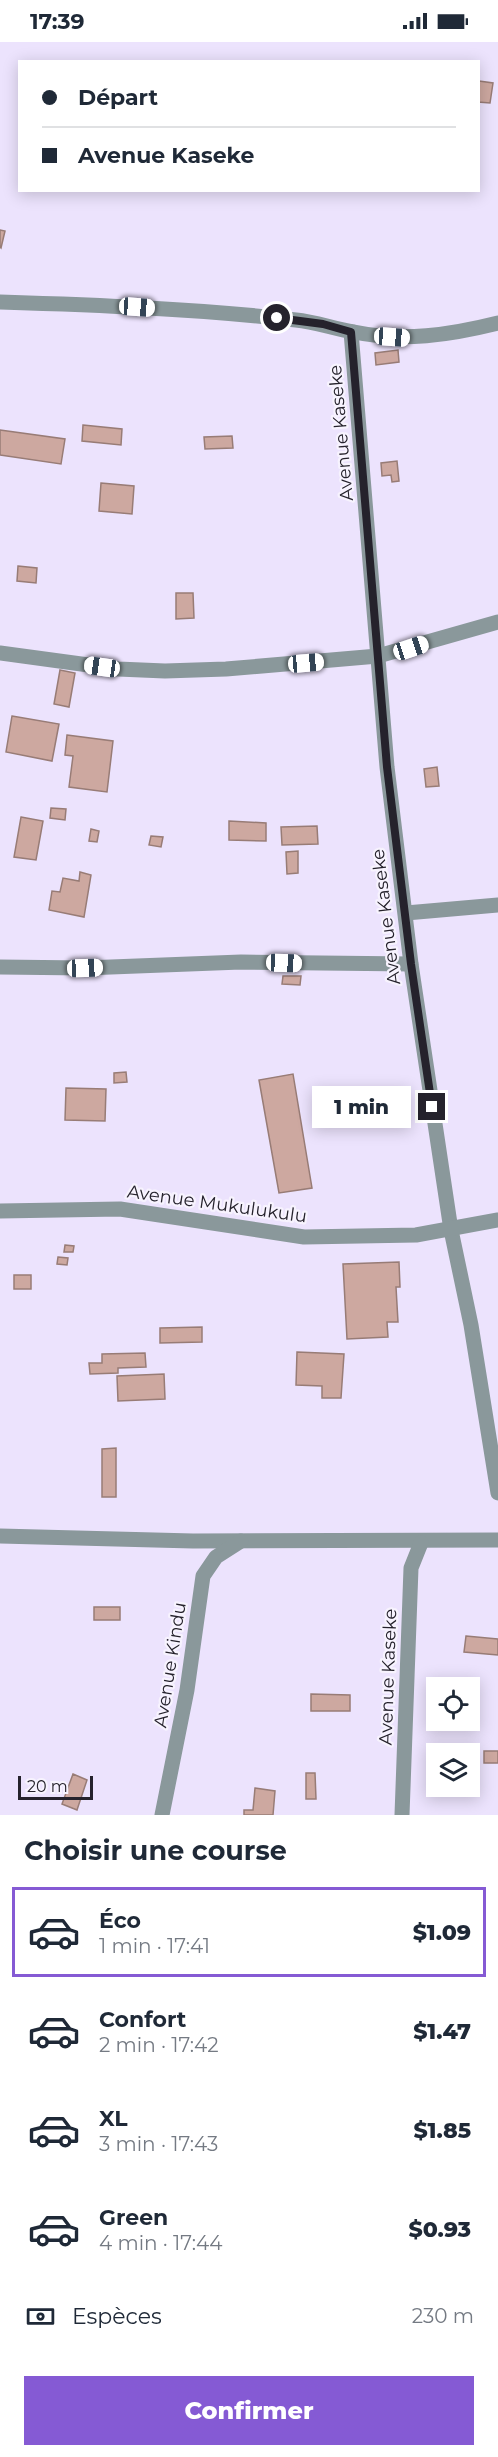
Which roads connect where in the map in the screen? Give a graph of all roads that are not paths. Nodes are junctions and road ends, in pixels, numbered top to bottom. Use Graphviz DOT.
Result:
graph roads {
  1 [pos="0,302"];
  2 [pos="498,323"];
  3 [pos="351,332"];
  4 [pos="498,622"];
  5 [pos="0,653"];
  6 [pos="378,656"];
  7 [pos="498,904"];
  8 [pos="406,913"];
  9 [pos="411,964"];
  10 [pos="0,967"];
  11 [pos="0,1211"];
  12 [pos="498,1220"];
  13 [pos="451,1230"];
  14 [pos="498,1493"];
  15 [pos="0,1536"];
  16 [pos="244,1539"];
  17 [pos="498,1540"];
  18 [pos="421,1543"];
  19 [pos="162,1815"];
  20 [pos="402,1815"];
  1 -- 3 [label="street"];
  2 -- 3 [label="street"];
  3 -- 6 [label="street, Avenue Kaseke"];
  4 -- 6 [label="street"];
  5 -- 6 [label="street"];
  6 -- 8 [label="street, Avenue Kaseke"];
  7 -- 8 [label="street"];
  8 -- 9 [label="street, Avenue Kaseke"];
  9 -- 10 [label="street"];
  9 -- 13 [label="street, Avenue Kaseke"];
  11 -- 13 [label="street, Avenue Mukulukulu"];
  12 -- 13 [label="street, Avenue Mukulukulu"];
  13 -- 14 [label="street, Avenue Kaseke"];
  15 -- 16 [label="street"];
  16 -- 18 [label="street"];
  16 -- 19 [label="street, Avenue Kindu"];
  17 -- 18 [label="street"];
  18 -- 20 [label="street, Avenue Kaseke"];
}
